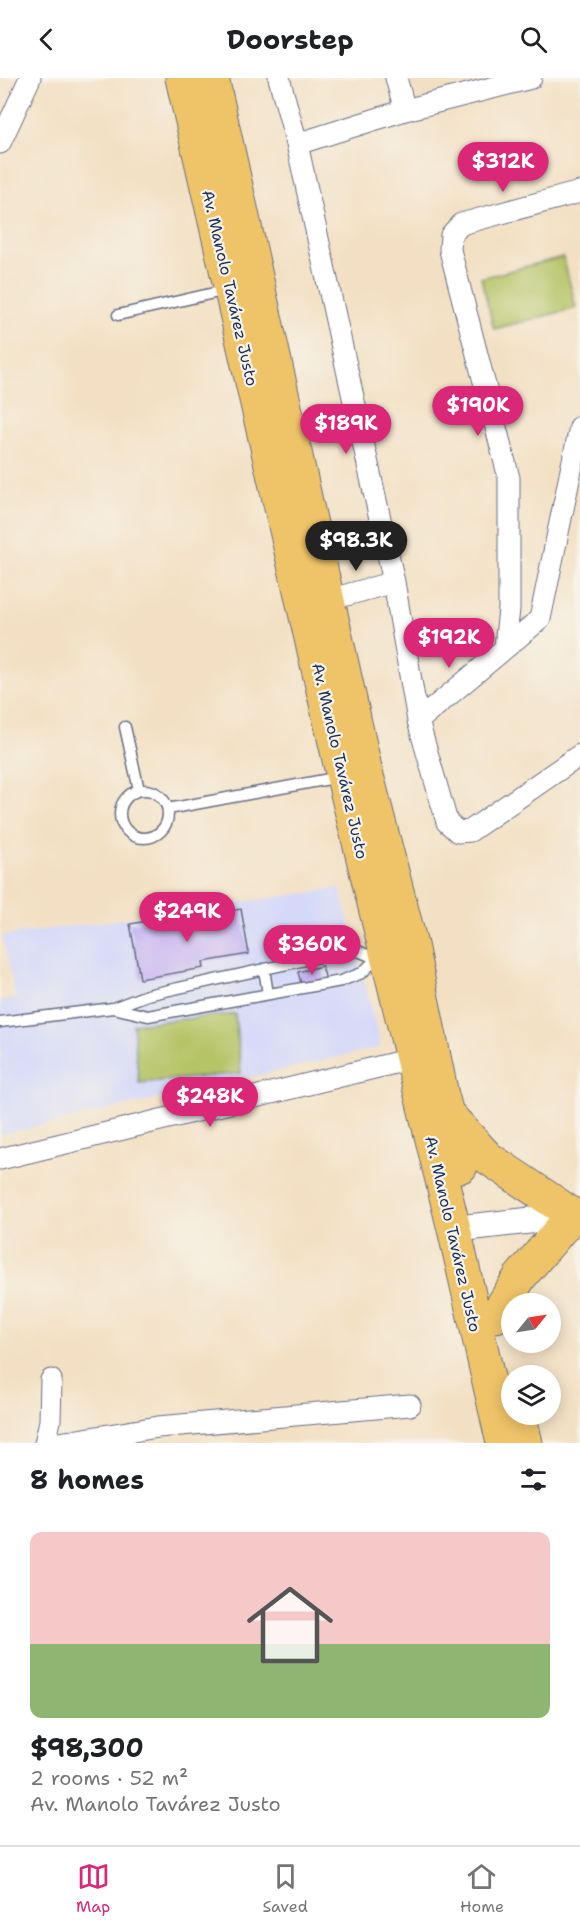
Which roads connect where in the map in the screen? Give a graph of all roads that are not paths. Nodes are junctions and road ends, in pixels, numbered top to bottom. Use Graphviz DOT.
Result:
graph roads {
  1 [pos="30,78"];
  2 [pos="182,78"];
  3 [pos="212,78"];
  4 [pos="279,78"];
  5 [pos="396,78"];
  6 [pos="520,80"];
  7 [pos="405,110"];
  8 [pos="0,143"];
  9 [pos="297,144"];
  10 [pos="580,192"];
  11 [pos="230,289"];
  12 [pos="118,315"];
  13 [pos="580,427"];
  14 [pos="394,582"];
  15 [pos="328,600"];
  16 [pos="506,646"];
  17 [pos="418,721"];
  18 [pos="125,728"];
  19 [pos="580,755"];
  20 [pos="343,777"];
  21 [pos="139,790"];
  22 [pos="168,809"];
  23 [pos="394,950"];
  24 [pos="264,969"];
  25 [pos="268,994"];
  26 [pos="113,1008"];
  27 [pos="0,1022"];
  28 [pos="411,1059"];
  29 [pos="450,1117"];
  30 [pos="0,1159"];
  31 [pos="577,1215"];
  32 [pos="465,1228"];
  33 [pos="496,1316"];
  34 [pos="508,1365"];
  35 [pos="51,1380"];
  36 [pos="410,1405"];
  37 [pos="522,1425"];
  38 [pos="45,1443"];
  39 [pos="59,1443"];
  40 [pos="502,1443"];
  41 [pos="526,1443"];
  1 -- 8 [label="street"];
  2 -- 11 [label="main road, Av. Manolo Tavárez Justo"];
  3 -- 15 [label="main road, Av. Manolo Tavárez Justo"];
  4 -- 9 [label="street"];
  5 -- 7 [label="street"];
  6 -- 7 [label="street"];
  7 -- 9 [label="street"];
  9 -- 14 [label="street"];
  10 -- 16 [label="street"];
  11 -- 12 [label="lane"];
  11 -- 20 [label="main road, Av. Manolo Tavárez Justo"];
  13 -- 16 [label="street"];
  14 -- 15 [label="street"];
  14 -- 17 [label="street"];
  15 -- 23 [label="main road, Av. Manolo Tavárez Justo"];
  16 -- 17 [label="street"];
  17 -- 19 [label="street"];
  18 -- 21 [label="lane"];
  20 -- 22 [label="lane"];
  20 -- 23 [label="main road, Av. Manolo Tavárez Justo"];
  21 -- 22 [label="lane"];
  21 -- 22 [label="lane"];
  23 -- 24 [label="lane"];
  23 -- 25 [label="lane"];
  23 -- 28 [label="main road, Av. Manolo Tavárez Justo"];
  23 -- 29 [label="main road, Av. Manolo Tavárez Justo"];
  24 -- 25 [label="lane"];
  24 -- 26 [label="lane"];
  25 -- 26 [label="lane"];
  26 -- 27 [label="lane"];
  28 -- 30 [label="street"];
  28 -- 32 [label="main road, Av. Manolo Tavárez Justo"];
  29 -- 31 [label="main road"];
  29 -- 32 [label="main road, Av. Manolo Tavárez Justo"];
  31 -- 32 [label="street"];
  31 -- 33 [label="main road"];
  32 -- 33 [label="main road, Av. Manolo Tavárez Justo"];
  32 -- 40 [label="main road, Av. Manolo Tavárez Justo"];
  33 -- 34 [label="main road, Av. Manolo Tavárez Justo"];
  35 -- 38 [label="street"];
  36 -- 39 [label="street"];
  37 -- 41 [label="main road"];
}
